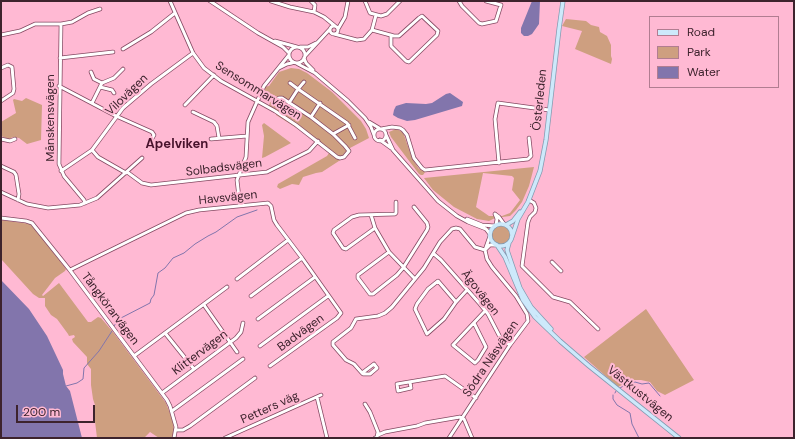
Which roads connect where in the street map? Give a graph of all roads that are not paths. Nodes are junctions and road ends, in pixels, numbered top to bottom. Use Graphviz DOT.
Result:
graph roads {
  1 [pos="170,1"];
  2 [pos="210,1"];
  3 [pos="271,1"];
  4 [pos="311,1"];
  5 [pos="348,1"];
  6 [pos="365,1"];
  7 [pos="400,1"];
  8 [pos="459,1"];
  9 [pos="486,1"];
  10 [pos="563,1"];
  11 [pos="100,9"];
  12 [pos="314,12"];
  13 [pos="175,13"];
  14 [pos="376,15"];
  15 [pos="327,20"];
  16 [pos="61,24"];
  17 [pos="337,28"];
  18 [pos="330,29"];
  19 [pos="372,30"];
  20 [pos="333,33"];
  21 [pos="1,35"];
  22 [pos="391,35"];
  23 [pos="324,36"];
  24 [pos="342,37"];
  25 [pos="271,40"];
  26 [pos="319,41"];
  27 [pos="298,47"];
  28 [pos="123,49"];
  29 [pos="113,52"];
  30 [pos="192,53"];
  31 [pos="289,54"];
  32 [pos="304,57"];
  33 [pos="60,58"];
  34 [pos="296,63"];
  35 [pos="1,68"];
  36 [pos="123,69"];
  37 [pos="278,69"];
  38 [pos="91,72"];
  39 [pos="315,73"];
  40 [pos="214,75"];
  41 [pos="304,82"];
  42 [pos="102,83"];
  43 [pos="290,83"];
  44 [pos="59,86"];
  45 [pos="100,87"];
  46 [pos="298,89"];
  47 [pos="114,92"];
  48 [pos="260,92"];
  49 [pos="257,100"];
  50 [pos="1,101"];
  51 [pos="92,103"];
  52 [pos="289,103"];
  53 [pos="320,103"];
  54 [pos="185,105"];
  55 [pos="549,110"];
  56 [pos="193,112"];
  57 [pos="116,116"];
  58 [pos="311,117"];
  59 [pos="365,118"];
  60 [pos="349,125"];
  61 [pos="395,127"];
  62 [pos="381,129"];
  63 [pos="333,134"];
  64 [pos="374,135"];
  65 [pos="386,135"];
  66 [pos="247,136"];
  67 [pos="219,138"];
  68 [pos="355,138"];
  69 [pos="529,138"];
  70 [pos="1,139"];
  71 [pos="15,139"];
  72 [pos="211,139"];
  73 [pos="380,140"];
  74 [pos="318,141"];
  75 [pos="148,146"];
  76 [pos="92,150"];
  77 [pos="394,150"];
  78 [pos="142,158"];
  79 [pos="499,162"];
  80 [pos="1,166"];
  81 [pos="62,171"];
  82 [pos="126,172"];
  83 [pos="238,175"];
  84 [pos="1,192"];
  85 [pos="18,200"];
  86 [pos="529,200"];
  87 [pos="396,202"];
  88 [pos="85,204"];
  89 [pos="240,206"];
  90 [pos="414,207"];
  91 [pos="371,215"];
  92 [pos="458,216"];
  93 [pos="1,218"];
  94 [pos="496,225"];
  95 [pos="505,225"];
  96 [pos="375,228"];
  97 [pos="490,235"];
  98 [pos="512,237"];
  99 [pos="288,240"];
  100 [pos="509,243"];
  101 [pos="496,245"];
  102 [pos="485,250"];
  103 [pos="389,252"];
  104 [pos="434,254"];
  105 [pos="302,258"];
  106 [pos="552,262"];
  107 [pos="403,268"];
  108 [pos="70,270"];
  109 [pos="560,271"];
  110 [pos="315,277"];
  111 [pos="237,278"];
  112 [pos="415,279"];
  113 [pos="227,288"];
  114 [pos="467,290"];
  115 [pos="251,296"];
  116 [pos="328,296"];
  117 [pos="456,302"];
  118 [pos="204,305"];
  119 [pos="485,311"];
  120 [pos="341,313"];
  121 [pos="258,319"];
  122 [pos="243,323"];
  123 [pos="474,323"];
  124 [pos="598,329"];
  125 [pos="165,333"];
  126 [pos="230,342"];
  127 [pos="510,345"];
  128 [pos="260,346"];
  129 [pos="237,352"];
  130 [pos="134,356"];
  131 [pos="243,359"];
  132 [pos="270,366"];
  133 [pos="589,366"];
  134 [pos="194,369"];
  135 [pos="362,373"];
  136 [pos="255,378"];
  137 [pos="410,382"];
  138 [pos="162,393"];
  139 [pos="321,395"];
  140 [pos="317,397"];
  141 [pos="476,398"];
  142 [pos="365,404"];
  143 [pos="172,411"];
  144 [pos="462,418"];
  145 [pos="177,430"];
  146 [pos="377,436"];
  147 [pos="174,438"];
  148 [pos="225,438"];
  149 [pos="327,438"];
  150 [pos="449,438"];
  151 [pos="472,438"];
  152 [pos="679,438"];
  1 -- 13 [label="street, Sensommarvägen"];
  2 -- 25 [label="street"];
  3 -- 12 [label="street"];
  4 -- 12 [label="street"];
  5 -- 17 [label="street"];
  6 -- 14 [label="street"];
  7 -- 14 [label="street"];
  8 -- 9 [label="street"];
  10 -- 55 [label="main road, Österleden"];
  11 -- 16 [label="street"];
  12 -- 15 [label="street"];
  13 -- 28 [label="street"];
  13 -- 30 [label="street, Sensommarvägen"];
  14 -- 19 [label="street"];
  15 -- 17 [label="street"];
  15 -- 18 [label="street"];
  16 -- 21 [label="street"];
  16 -- 33 [label="street, Månskensvägen"];
  17 -- 18 [label="street"];
  17 -- 20 [label="street"];
  17 -- 24 [label="street"];
  18 -- 20 [label="street"];
  18 -- 23 [label="street"];
  19 -- 22 [label="street"];
  19 -- 24 [label="street"];
  20 -- 23 [label="street"];
  20 -- 24 [label="street"];
  22 -- 22 [label="street"];
  23 -- 26 [label="street"];
  25 -- 27 [label="street"];
  25 -- 31 [label="street"];
  26 -- 27 [label="street"];
  26 -- 32 [label="street"];
  27 -- 31 [label="street"];
  27 -- 32 [label="street"];
  29 -- 33 [label="street"];
  30 -- 40 [label="street, Sensommarvägen"];
  30 -- 57 [label="street, Vilovägen"];
  31 -- 34 [label="street"];
  31 -- 37 [label="street"];
  32 -- 34 [label="street"];
  32 -- 39 [label="street"];
  33 -- 44 [label="street, Månskensvägen"];
  34 -- 37 [label="street"];
  34 -- 39 [label="street"];
  35 -- 50 [label="street"];
  36 -- 42 [label="street"];
  37 -- 48 [label="street"];
  38 -- 42 [label="street"];
  39 -- 59 [label="street"];
  40 -- 49 [label="street, Sensommarvägen"];
  40 -- 54 [label="street"];
  41 -- 46 [label="street"];
  42 -- 45 [label="street"];
  43 -- 46 [label="street"];
  44 -- 51 [label="street"];
  44 -- 81 [label="street, Månskensvägen"];
  45 -- 47 [label="street"];
  45 -- 51 [label="street"];
  46 -- 52 [label="street"];
  46 -- 53 [label="street"];
  48 -- 49 [label="street"];
  48 -- 52 [label="street"];
  49 -- 66 [label="street"];
  49 -- 74 [label="street, Sensommarvägen"];
  51 -- 57 [label="street"];
  52 -- 58 [label="street"];
  53 -- 58 [label="street"];
  53 -- 60 [label="street"];
  55 -- 79 [label="street"];
  55 -- 86 [label="main road, Österleden"];
  56 -- 67 [label="street"];
  57 -- 75 [label="street"];
  57 -- 76 [label="street, Vilovägen"];
  58 -- 63 [label="street"];
  59 -- 62 [label="street"];
  59 -- 64 [label="street"];
  60 -- 63 [label="street"];
  60 -- 68 [label="street"];
  61 -- 62 [label="street"];
  61 -- 65 [label="street"];
  61 -- 79 [label="street"];
  62 -- 64 [label="street"];
  62 -- 65 [label="street"];
  63 -- 74 [label="street, Sensommarvägen"];
  64 -- 73 [label="street"];
  65 -- 73 [label="street"];
  65 -- 77 [label="street"];
  66 -- 67 [label="street"];
  66 -- 83 [label="street"];
  67 -- 72 [label="street"];
  69 -- 79 [label="street"];
  70 -- 71 [label="street"];
  73 -- 77 [label="street"];
  74 -- 83 [label="street, Solbadsvägen"];
  76 -- 81 [label="street, Vilovägen"];
  76 -- 82 [label="street, Solbadsvägen"];
  77 -- 92 [label="street"];
  78 -- 82 [label="street"];
  80 -- 85 [label="street"];
  81 -- 88 [label="street, Månskensvägen"];
  82 -- 83 [label="street, Solbadsvägen"];
  82 -- 88 [label="street"];
  83 -- 89 [label="street"];
  84 -- 85 [label="street"];
  85 -- 88 [label="street"];
  86 -- 95 [label="main road, Österleden"];
  86 -- 98 [label="main road, Österleden"];
  86 -- 124 [label="street"];
  87 -- 91 [label="street"];
  89 -- 99 [label="street, Havsvägen"];
  89 -- 108 [label="street, Havsvägen"];
  90 -- 107 [label="street"];
  91 -- 96 [label="street"];
  91 -- 96 [label="street"];
  92 -- 94 [label="street"];
  92 -- 97 [label="street"];
  93 -- 108 [label="street, Tångkörarvägen"];
  94 -- 95 [label="main road"];
  94 -- 95 [label="street"];
  94 -- 97 [label="main road"];
  95 -- 98 [label="main road"];
  96 -- 103 [label="street"];
  97 -- 101 [label="main road"];
  97 -- 102 [label="street"];
  98 -- 100 [label="main road"];
  99 -- 105 [label="street, Havsvägen"];
  99 -- 111 [label="street"];
  100 -- 101 [label="main road"];
  100 -- 133 [label="main road, Västkustvägen"];
  101 -- 102 [label="street"];
  101 -- 133 [label="main road, Västkustvägen"];
  102 -- 104 [label="street"];
  102 -- 127 [label="street, Södra Näsvägen"];
  103 -- 107 [label="street"];
  103 -- 107 [label="street"];
  104 -- 112 [label="street"];
  104 -- 114 [label="street, Ägovägen"];
  105 -- 110 [label="street, Havsvägen"];
  105 -- 115 [label="street"];
  106 -- 109 [label="street"];
  107 -- 112 [label="street"];
  108 -- 130 [label="street, Tångkörarvägen"];
  110 -- 116 [label="street, Havsvägen"];
  110 -- 121 [label="street"];
  112 -- 135 [label="street"];
  113 -- 118 [label="street"];
  114 -- 117 [label="street"];
  114 -- 119 [label="street, Ägovägen"];
  116 -- 120 [label="street, Havsvägen"];
  116 -- 128 [label="street"];
  117 -- 117 [label="street"];
  118 -- 125 [label="street"];
  118 -- 126 [label="street"];
  119 -- 123 [label="street"];
  119 -- 127 [label="street, Ägovägen"];
  120 -- 132 [label="street, Badvägen"];
  122 -- 126 [label="street, Klittervägen"];
  123 -- 123 [label="street"];
  125 -- 130 [label="street"];
  125 -- 134 [label="street"];
  126 -- 129 [label="street"];
  126 -- 134 [label="street, Klittervägen"];
  127 -- 141 [label="street, Södra Näsvägen"];
  130 -- 138 [label="street, Tångkörarvägen"];
  131 -- 143 [label="street"];
  133 -- 152 [label="main road, Västkustvägen"];
  134 -- 138 [label="street, Klittervägen"];
  135 -- 135 [label="street"];
  136 -- 145 [label="street"];
  137 -- 137 [label="street"];
  137 -- 141 [label="street"];
  138 -- 143 [label="street, Tångkörarvägen"];
  139 -- 140 [label="street, Petters väg"];
  140 -- 148 [label="street, Petters väg"];
  140 -- 149 [label="street"];
  141 -- 144 [label="street, Södra Näsvägen"];
  142 -- 146 [label="street"];
  143 -- 145 [label="street, Tångkörarvägen"];
  144 -- 146 [label="street"];
  144 -- 150 [label="street, Södra Näsvägen"];
  144 -- 151 [label="street"];
  145 -- 147 [label="street"];
}
